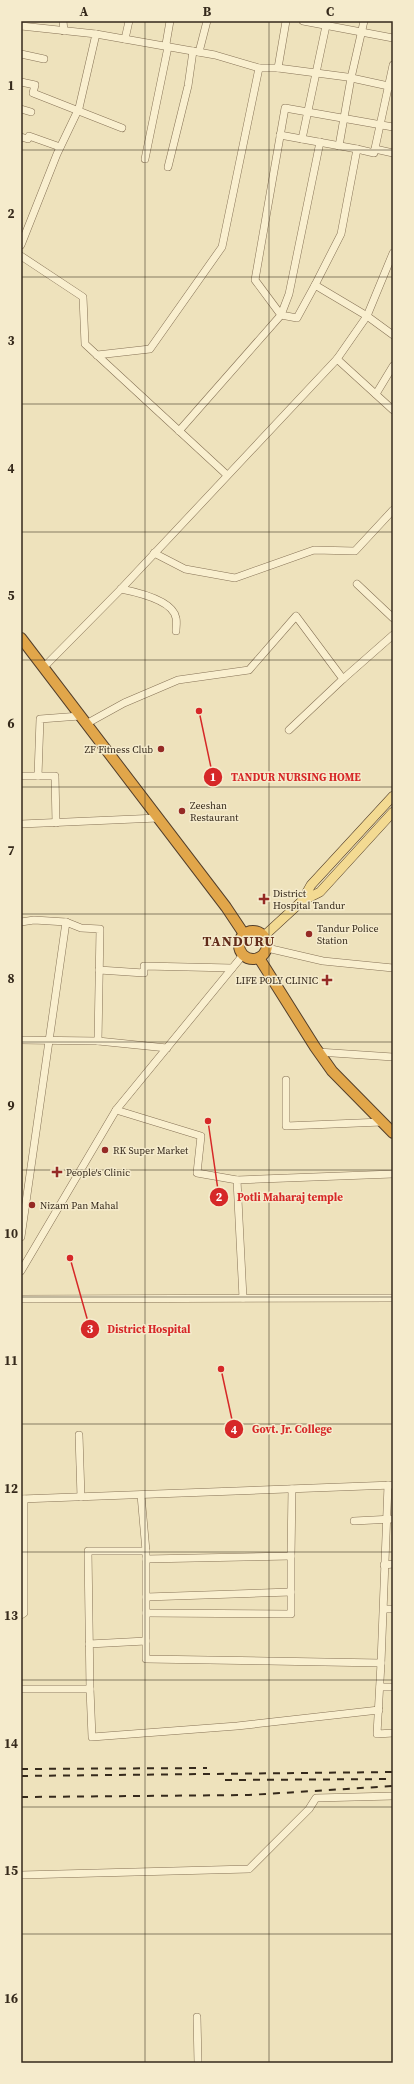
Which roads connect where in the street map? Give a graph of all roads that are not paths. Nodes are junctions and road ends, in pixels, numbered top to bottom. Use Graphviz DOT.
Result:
graph roads {
  1 [pos="63,21"];
  2 [pos="129,21"];
  3 [pos="170,21"];
  4 [pos="206,21"];
  5 [pos="286,21"];
  6 [pos="303,21"];
  7 [pos="364,21"];
  8 [pos="326,23"];
  9 [pos="21,26"];
  10 [pos="64,30"];
  11 [pos="362,32"];
  12 [pos="96,34"];
  13 [pos="393,38"];
  14 [pos="125,39"];
  15 [pos="168,47"];
  16 [pos="196,52"];
  17 [pos="21,54"];
  18 [pos="44,59"];
  19 [pos="393,65"];
  20 [pos="259,68"];
  21 [pos="278,68"];
  22 [pos="315,73"];
  23 [pos="351,78"];
  24 [pos="21,82"];
  25 [pos="391,86"];
  26 [pos="21,110"];
  27 [pos="78,110"];
  28 [pos="31,112"];
  29 [pos="307,112"];
  30 [pos="344,118"];
  31 [pos="381,125"];
  32 [pos="393,127"];
  33 [pos="122,128"];
  34 [pos="280,135"];
  35 [pos="21,137"];
  36 [pos="302,139"];
  37 [pos="320,142"];
  38 [pos="339,146"];
  39 [pos="60,147"];
  40 [pos="357,149"];
  41 [pos="375,149"];
  42 [pos="393,153"];
  43 [pos="144,160"];
  44 [pos="168,167"];
  45 [pos="21,245"];
  46 [pos="393,253"];
  47 [pos="21,256"];
  48 [pos="315,285"];
  49 [pos="281,315"];
  50 [pos="367,316"];
  51 [pos="393,334"];
  52 [pos="97,355"];
  53 [pos="337,359"];
  54 [pos="393,366"];
  55 [pos="376,394"];
  56 [pos="393,410"];
  57 [pos="179,431"];
  58 [pos="227,475"];
  59 [pos="393,510"];
  60 [pos="154,553"];
  61 [pos="357,584"];
  62 [pos="121,589"];
  63 [pos="393,618"];
  64 [pos="176,631"];
  65 [pos="393,635"];
  66 [pos="21,638"];
  67 [pos="44,668"];
  68 [pos="343,679"];
  69 [pos="83,720"];
  70 [pos="289,730"];
  71 [pos="21,776"];
  72 [pos="38,776"];
  73 [pos="393,796"];
  74 [pos="393,812"];
  75 [pos="158,818"];
  76 [pos="56,823"];
  77 [pos="21,824"];
  78 [pos="302,901"];
  79 [pos="21,922"];
  80 [pos="66,922"];
  81 [pos="244,934"];
  82 [pos="264,936"];
  83 [pos="267,948"];
  84 [pos="243,955"];
  85 [pos="259,958"];
  86 [pos="232,968"];
  87 [pos="393,968"];
  88 [pos="99,970"];
  89 [pos="21,1040"];
  90 [pos="49,1040"];
  91 [pos="98,1041"];
  92 [pos="168,1048"];
  93 [pos="318,1052"];
  94 [pos="393,1057"];
  95 [pos="286,1080"];
  96 [pos="116,1110"];
  97 [pos="382,1122"];
  98 [pos="393,1133"];
  99 [pos="393,1174"];
  100 [pos="237,1180"];
  101 [pos="24,1194"];
  102 [pos="21,1237"];
  103 [pos="24,1260"];
  104 [pos="21,1271"];
  105 [pos="243,1298"];
  106 [pos="393,1298"];
  107 [pos="21,1299"];
  108 [pos="79,1435"];
  109 [pos="390,1485"];
  110 [pos="292,1489"];
  111 [pos="141,1495"];
  112 [pos="81,1497"];
  113 [pos="23,1499"];
  114 [pos="390,1519"];
  115 [pos="354,1521"];
  116 [pos="146,1551"];
  117 [pos="291,1556"];
  118 [pos="146,1559"];
  119 [pos="384,1564"];
  120 [pos="393,1564"];
  121 [pos="291,1592"];
  122 [pos="146,1597"];
  123 [pos="384,1609"];
  124 [pos="393,1609"];
  125 [pos="146,1613"];
  126 [pos="21,1615"];
  127 [pos="146,1642"];
  128 [pos="89,1644"];
  129 [pos="381,1663"];
  130 [pos="380,1687"];
  131 [pos="393,1687"];
  132 [pos="21,1689"];
  133 [pos="90,1689"];
  134 [pos="379,1710"];
  135 [pos="393,1733"];
  136 [pos="393,1796"];
  137 [pos="21,1875"];
  138 [pos="197,2016"];
  139 [pos="198,2063"];
  1 -- 10 [label="street"];
  2 -- 14 [label="street"];
  3 -- 15 [label="street"];
  4 -- 16 [label="street"];
  5 -- 21 [label="street"];
  6 -- 8 [label="street"];
  7 -- 11 [label="street"];
  8 -- 11 [label="street"];
  8 -- 22 [label="street"];
  9 -- 10 [label="street"];
  10 -- 12 [label="street"];
  11 -- 13 [label="street"];
  11 -- 23 [label="street"];
  12 -- 14 [label="street"];
  12 -- 27 [label="street"];
  14 -- 15 [label="street"];
  15 -- 16 [label="street"];
  15 -- 43 [label="street"];
  16 -- 20 [label="street"];
  16 -- 44 [label="street"];
  17 -- 18 [label="street"];
  19 -- 25 [label="street"];
  20 -- 21 [label="street"];
  20 -- 52 [label="street"];
  21 -- 22 [label="street"];
  22 -- 23 [label="street"];
  22 -- 29 [label="street"];
  23 -- 25 [label="street"];
  23 -- 30 [label="street"];
  24 -- 27 [label="street"];
  25 -- 31 [label="street"];
  26 -- 28 [label="street"];
  27 -- 33 [label="street"];
  27 -- 39 [label="street"];
  29 -- 30 [label="street"];
  29 -- 34 [label="street"];
  29 -- 36 [label="street"];
  30 -- 31 [label="street"];
  30 -- 38 [label="street"];
  31 -- 32 [label="street"];
  31 -- 41 [label="street"];
  34 -- 36 [label="street"];
  34 -- 49 [label="street"];
  35 -- 39 [label="street"];
  36 -- 37 [label="street"];
  37 -- 38 [label="street"];
  37 -- 49 [label="street"];
  38 -- 40 [label="street"];
  39 -- 45 [label="street"];
  40 -- 41 [label="street"];
  40 -- 48 [label="street"];
  41 -- 42 [label="street"];
  46 -- 50 [label="street"];
  47 -- 52 [label="street"];
  48 -- 49 [label="street"];
  48 -- 50 [label="street"];
  49 -- 57 [label="street"];
  50 -- 51 [label="street"];
  50 -- 53 [label="street"];
  52 -- 57 [label="street"];
  53 -- 55 [label="street"];
  53 -- 58 [label="street"];
  54 -- 55 [label="street"];
  55 -- 56 [label="street"];
  57 -- 58 [label="street"];
  58 -- 60 [label="street"];
  59 -- 60 [label="street"];
  60 -- 62 [label="street"];
  61 -- 63 [label="street"];
  62 -- 64 [label="street"];
  62 -- 67 [label="street"];
  65 -- 68 [label="street"];
  66 -- 67 [label="highway"];
  67 -- 69 [label="highway"];
  68 -- 69 [label="street"];
  68 -- 70 [label="street"];
  69 -- 72 [label="street"];
  69 -- 75 [label="highway"];
  71 -- 72 [label="street"];
  72 -- 76 [label="street"];
  73 -- 78 [label="main road"];
  74 -- 78 [label="main road"];
  75 -- 76 [label="street"];
  75 -- 81 [label="highway"];
  76 -- 77 [label="street"];
  78 -- 82 [label="main road"];
  79 -- 80 [label="street"];
  80 -- 88 [label="street"];
  80 -- 90 [label="street"];
  81 -- 82 [label="highway"];
  81 -- 84 [label="highway"];
  82 -- 83 [label="highway"];
  83 -- 85 [label="highway"];
  83 -- 87 [label="street"];
  84 -- 85 [label="highway"];
  84 -- 86 [label="street"];
  85 -- 93 [label="highway"];
  86 -- 88 [label="street"];
  86 -- 92 [label="street"];
  88 -- 91 [label="street"];
  89 -- 90 [label="street"];
  90 -- 91 [label="street"];
  90 -- 101 [label="street"];
  91 -- 92 [label="street"];
  92 -- 96 [label="street"];
  93 -- 94 [label="street"];
  93 -- 97 [label="highway"];
  95 -- 97 [label="street"];
  96 -- 100 [label="street"];
  96 -- 103 [label="street"];
  97 -- 98 [label="highway"];
  99 -- 100 [label="street"];
  100 -- 105 [label="street"];
  101 -- 102 [label="street"];
  103 -- 104 [label="street"];
  105 -- 106 [label="street"];
  105 -- 107 [label="street"];
  108 -- 112 [label="street"];
  109 -- 110 [label="street"];
  109 -- 114 [label="street"];
  110 -- 111 [label="street"];
  110 -- 117 [label="street"];
  111 -- 112 [label="street"];
  111 -- 116 [label="street"];
  112 -- 113 [label="street"];
  113 -- 126 [label="street"];
  114 -- 115 [label="street"];
  114 -- 119 [label="street"];
  116 -- 118 [label="street"];
  116 -- 128 [label="street"];
  117 -- 118 [label="street"];
  117 -- 121 [label="street"];
  118 -- 122 [label="street"];
  119 -- 120 [label="street"];
  119 -- 123 [label="street"];
  121 -- 122 [label="street"];
  121 -- 125 [label="street"];
  122 -- 125 [label="street"];
  123 -- 124 [label="street"];
  123 -- 129 [label="street"];
  125 -- 127 [label="street"];
  127 -- 128 [label="street"];
  127 -- 129 [label="street"];
  128 -- 133 [label="street"];
  129 -- 130 [label="street"];
  130 -- 131 [label="street"];
  130 -- 134 [label="street"];
  132 -- 133 [label="street"];
  133 -- 134 [label="street"];
  134 -- 135 [label="street"];
  136 -- 137 [label="street"];
  138 -- 139 [label="street"];
}
